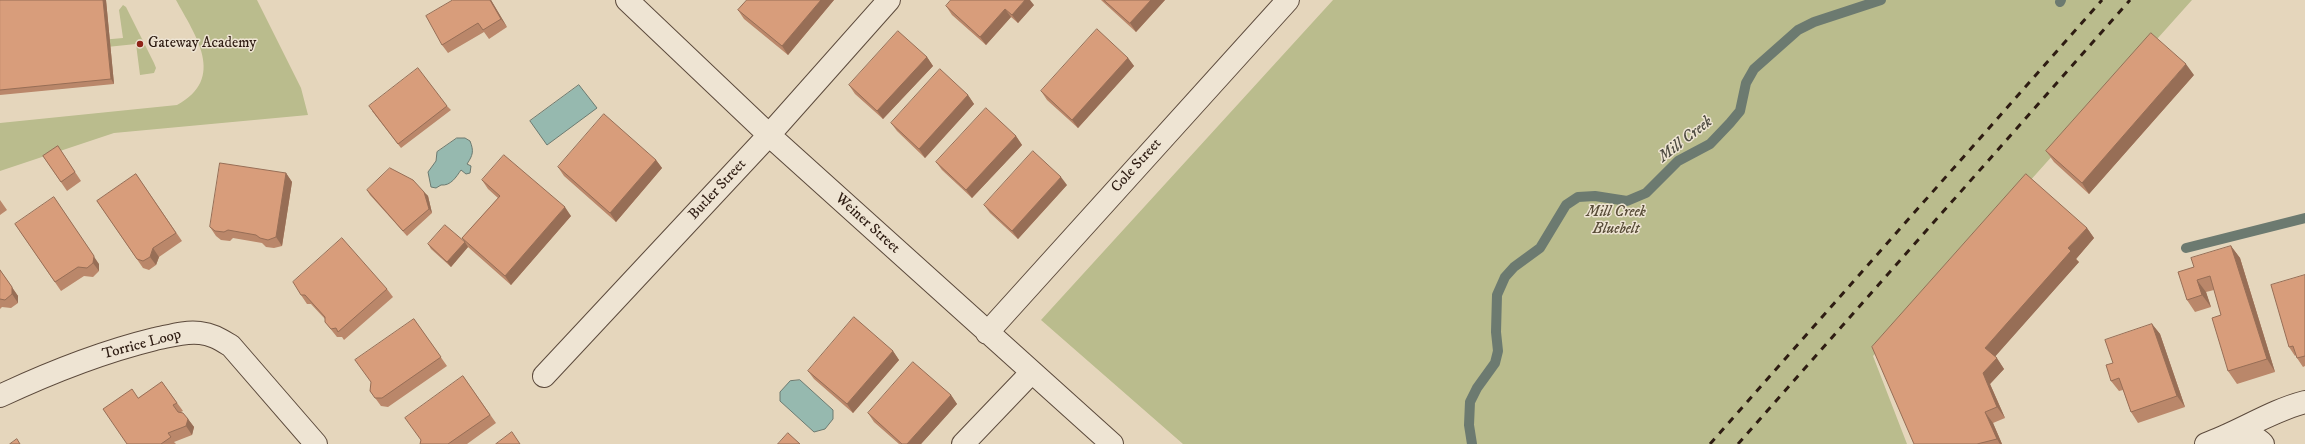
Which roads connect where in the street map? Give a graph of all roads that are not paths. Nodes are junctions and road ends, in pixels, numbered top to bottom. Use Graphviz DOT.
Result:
graph roads {
  1 [pos="627,0"];
  2 [pos="889,0"];
  3 [pos="1288,0"];
  4 [pos="769,135"];
  5 [pos="987,333"];
  6 [pos="1031,373"];
  7 [pos="544,376"];
  8 [pos="0,396"];
  9 [pos="2305,402"];
  10 [pos="2232,435"];
  11 [pos="316,444"];
  12 [pos="963,444"];
  13 [pos="1112,444"];
  14 [pos="2206,444"];
  15 [pos="2263,444"];
  1 -- 4 [label="street, Weiner Street"];
  2 -- 4 [label="street, Butler Street"];
  3 -- 5 [label="street, Cole Street"];
  4 -- 5 [label="street, Weiner Street"];
  4 -- 7 [label="street, Butler Street"];
  5 -- 6 [label="street, Weiner Street"];
  6 -- 12 [label="street"];
  6 -- 13 [label="street, Weiner Street"];
  8 -- 11 [label="street, Torrice Loop"];
  9 -- 10 [label="street"];
  10 -- 14 [label="street"];
  10 -- 15 [label="street"];
}
